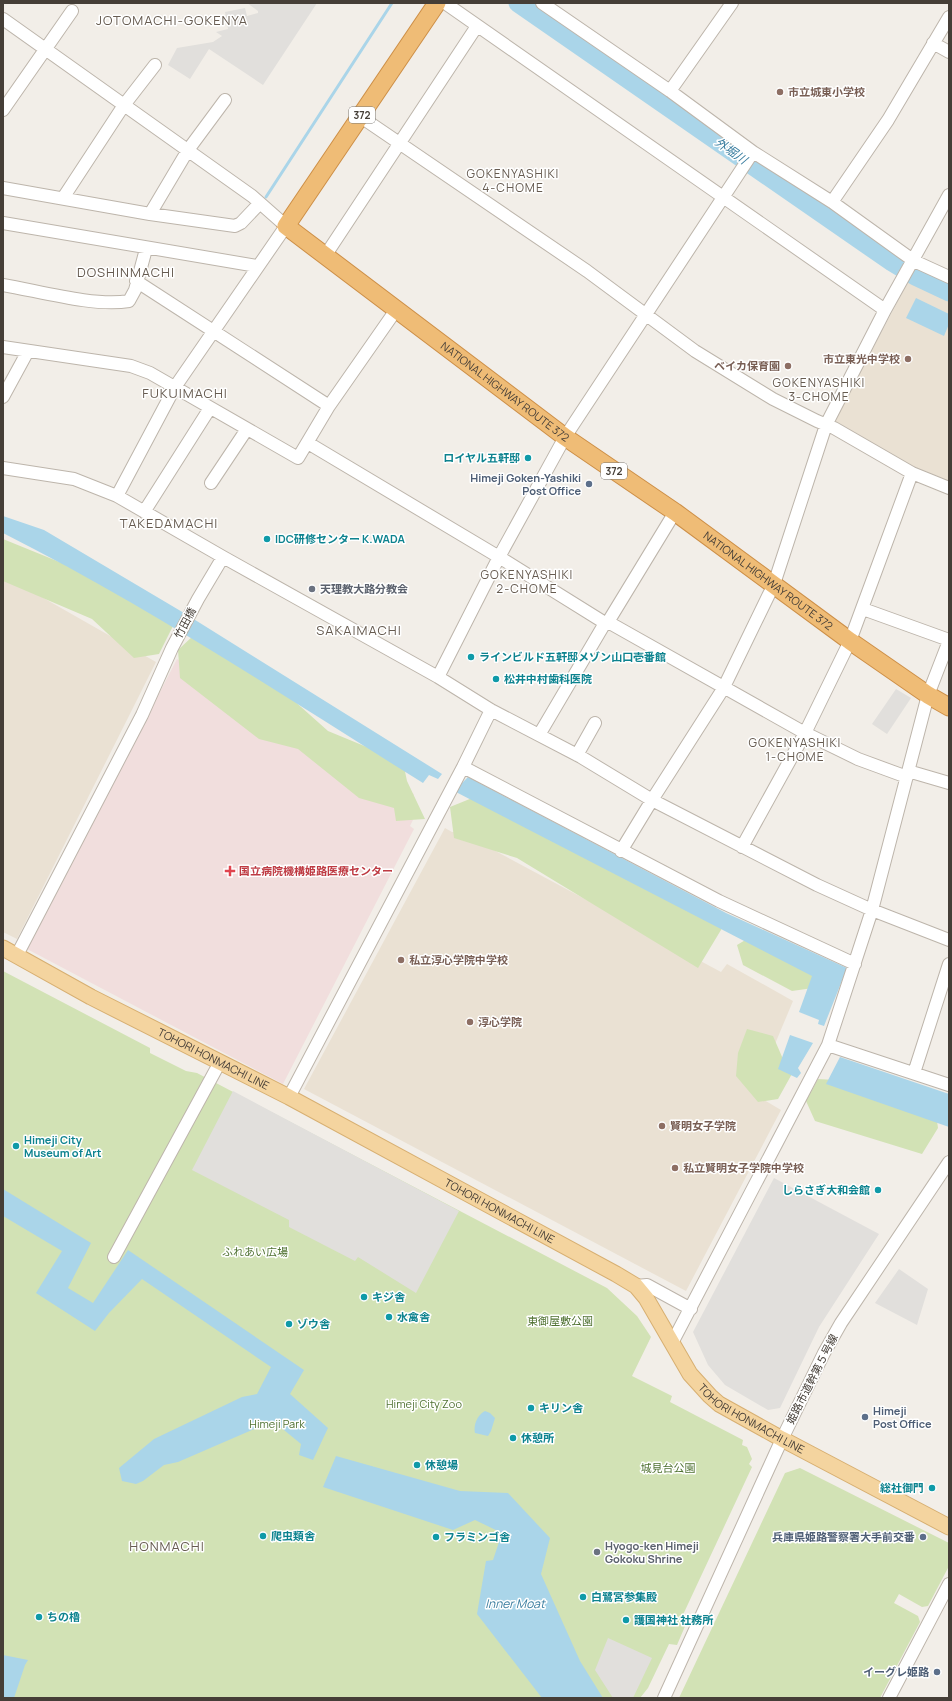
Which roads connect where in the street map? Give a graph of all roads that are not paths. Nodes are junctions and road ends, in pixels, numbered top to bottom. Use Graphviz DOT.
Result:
graph roads {
  1 [pos="437,3"];
  2 [pos="445,3"];
  3 [pos="732,3"];
  4 [pos="544,4"];
  5 [pos="72,10"];
  6 [pos="949,17"];
  7 [pos="3,19"];
  8 [pos="477,26"];
  9 [pos="933,43"];
  10 [pos="46,49"];
  11 [pos="949,52"];
  12 [pos="154,65"];
  13 [pos="670,91"];
  14 [pos="225,100"];
  15 [pos="124,105"];
  16 [pos="3,110"];
  17 [pos="361,117"];
  18 [pos="400,145"];
  19 [pos="188,150"];
  20 [pos="753,153"];
  21 [pos="3,188"];
  22 [pos="949,195"];
  23 [pos="63,198"];
  24 [pos="724,198"];
  25 [pos="832,202"];
  26 [pos="259,204"];
  27 [pos="150,214"];
  28 [pos="3,223"];
  29 [pos="286,226"];
  30 [pos="146,249"];
  31 [pos="325,256"];
  32 [pos="914,261"];
  33 [pos="257,266"];
  34 [pos="949,277"];
  35 [pos="136,281"];
  36 [pos="3,285"];
  37 [pos="396,310"];
  38 [pos="885,310"];
  39 [pos="645,316"];
  40 [pos="214,330"];
  41 [pos="3,347"];
  42 [pos="28,352"];
  43 [pos="175,387"];
  44 [pos="3,397"];
  45 [pos="329,406"];
  46 [pos="210,408"];
  47 [pos="826,425"];
  48 [pos="247,429"];
  49 [pos="565,437"];
  50 [pos="308,443"];
  51 [pos="3,468"];
  52 [pos="912,473"];
  53 [pos="211,484"];
  54 [pos="949,488"];
  55 [pos="117,496"];
  56 [pos="144,512"];
  57 [pos="675,512"];
  58 [pos="223,557"];
  59 [pos="499,557"];
  60 [pos="774,584"];
  61 [pos="863,609"];
  62 [pos="606,623"];
  63 [pos="850,641"];
  64 [pos="949,641"];
  65 [pos="438,677"];
  66 [pos="723,689"];
  67 [pos="928,696"];
  68 [pos="949,707"];
  69 [pos="491,710"];
  70 [pos="595,723"];
  71 [pos="805,733"];
  72 [pos="539,735"];
  73 [pos="578,755"];
  74 [pos="463,767"];
  75 [pos="907,774"];
  76 [pos="949,783"];
  77 [pos="652,800"];
  78 [pos="742,847"];
  79 [pos="621,851"];
  80 [pos="872,910"];
  81 [pos="949,940"];
  82 [pos="3,948"];
  83 [pos="17,955"];
  84 [pos="855,964"];
  85 [pos="949,964"];
  86 [pos="945,988"];
  87 [pos="828,1045"];
  88 [pos="220,1062"];
  89 [pos="914,1073"];
  90 [pos="949,1085"];
  91 [pos="289,1097"];
  92 [pos="949,1162"];
  93 [pos="114,1257"];
  94 [pos="636,1286"];
  95 [pos="691,1309"];
  96 [pos="672,1343"];
  97 [pos="782,1439"];
  98 [pos="949,1527"];
  99 [pos="949,1584"];
  100 [pos="664,1698"];
  101 [pos="890,1698"];
  1 -- 17 [label="highway, 372"];
  2 -- 8 [label="street"];
  3 -- 13 [label="street"];
  4 -- 13 [label="street"];
  5 -- 10 [label="street"];
  6 -- 9 [label="street"];
  7 -- 10 [label="street"];
  8 -- 18 [label="street"];
  8 -- 24 [label="street"];
  9 -- 11 [label="street"];
  9 -- 25 [label="street"];
  10 -- 15 [label="street"];
  10 -- 16 [label="street"];
  12 -- 15 [label="street"];
  13 -- 20 [label="street"];
  14 -- 19 [label="street"];
  15 -- 19 [label="street"];
  15 -- 23 [label="street"];
  17 -- 18 [label="street"];
  17 -- 29 [label="highway, 372"];
  18 -- 31 [label="street"];
  18 -- 39 [label="street"];
  19 -- 26 [label="street"];
  19 -- 27 [label="street"];
  20 -- 24 [label="street"];
  20 -- 25 [label="street"];
  21 -- 23 [label="street"];
  22 -- 32 [label="street"];
  23 -- 27 [label="street"];
  24 -- 38 [label="street"];
  24 -- 39 [label="street"];
  25 -- 32 [label="street"];
  26 -- 27 [label="street"];
  26 -- 29 [label="street"];
  28 -- 30 [label="street"];
  29 -- 31 [label="highway, NATIONAL HIGHWAY ROUTE 372 / 372"];
  29 -- 33 [label="street"];
  30 -- 33 [label="street"];
  30 -- 35 [label="street"];
  31 -- 37 [label="highway, NATIONAL HIGHWAY ROUTE 372 / 372"];
  32 -- 34 [label="street"];
  32 -- 38 [label="street"];
  33 -- 40 [label="street"];
  35 -- 36 [label="street"];
  35 -- 40 [label="street"];
  37 -- 45 [label="street"];
  37 -- 49 [label="highway, NATIONAL HIGHWAY ROUTE 372 / 372"];
  38 -- 47 [label="street"];
  39 -- 47 [label="street"];
  39 -- 49 [label="street"];
  40 -- 43 [label="street"];
  40 -- 45 [label="street"];
  41 -- 42 [label="street"];
  42 -- 43 [label="street"];
  42 -- 44 [label="street"];
  43 -- 46 [label="street"];
  43 -- 55 [label="street"];
  45 -- 50 [label="street"];
  46 -- 48 [label="street"];
  46 -- 56 [label="street"];
  47 -- 52 [label="street"];
  47 -- 60 [label="street"];
  48 -- 50 [label="street"];
  48 -- 53 [label="street"];
  49 -- 57 [label="highway, NATIONAL HIGHWAY ROUTE 372 / 372"];
  49 -- 59 [label="street"];
  50 -- 59 [label="street"];
  51 -- 55 [label="street"];
  52 -- 54 [label="street"];
  52 -- 61 [label="street"];
  55 -- 56 [label="street"];
  56 -- 58 [label="street"];
  57 -- 60 [label="highway, NATIONAL HIGHWAY ROUTE 372 / 372"];
  57 -- 62 [label="street"];
  58 -- 65 [label="street"];
  58 -- 83 [label="street, 竹田橋"];
  59 -- 62 [label="street"];
  59 -- 65 [label="street"];
  60 -- 63 [label="highway, NATIONAL HIGHWAY ROUTE 372 / 372"];
  60 -- 66 [label="street"];
  61 -- 63 [label="street"];
  61 -- 64 [label="street"];
  62 -- 66 [label="street"];
  62 -- 72 [label="street"];
  63 -- 67 [label="highway, NATIONAL HIGHWAY ROUTE 372 / 372"];
  63 -- 71 [label="street"];
  64 -- 67 [label="street"];
  65 -- 69 [label="street"];
  66 -- 71 [label="street"];
  66 -- 77 [label="street"];
  67 -- 68 [label="highway, NATIONAL HIGHWAY ROUTE 372 / 372"];
  67 -- 75 [label="street"];
  69 -- 72 [label="street"];
  69 -- 74 [label="street"];
  70 -- 73 [label="street"];
  71 -- 75 [label="street"];
  71 -- 78 [label="street"];
  72 -- 73 [label="street"];
  73 -- 77 [label="street"];
  74 -- 79 [label="street"];
  74 -- 91 [label="street"];
  75 -- 76 [label="street"];
  75 -- 80 [label="street"];
  77 -- 78 [label="street"];
  77 -- 79 [label="street"];
  78 -- 80 [label="street"];
  79 -- 84 [label="street"];
  80 -- 81 [label="street"];
  80 -- 84 [label="street"];
  82 -- 83 [label="main road, TOHORI HONMACHI LINE"];
  83 -- 88 [label="main road, TOHORI HONMACHI LINE"];
  84 -- 87 [label="street"];
  85 -- 86 [label="street"];
  86 -- 89 [label="street"];
  87 -- 89 [label="street"];
  87 -- 95 [label="street"];
  88 -- 91 [label="main road, TOHORI HONMACHI LINE"];
  88 -- 93 [label="street"];
  89 -- 90 [label="street"];
  91 -- 94 [label="main road, TOHORI HONMACHI LINE"];
  92 -- 97 [label="street, 姫路市道幹第５号線"];
  94 -- 95 [label="street"];
  94 -- 96 [label="main road, TOHORI HONMACHI LINE"];
  95 -- 96 [label="street"];
  96 -- 97 [label="main road, TOHORI HONMACHI LINE"];
  97 -- 98 [label="main road, TOHORI HONMACHI LINE"];
  97 -- 100 [label="street, 姫路市道幹第５号線"];
  99 -- 101 [label="street"];
}
